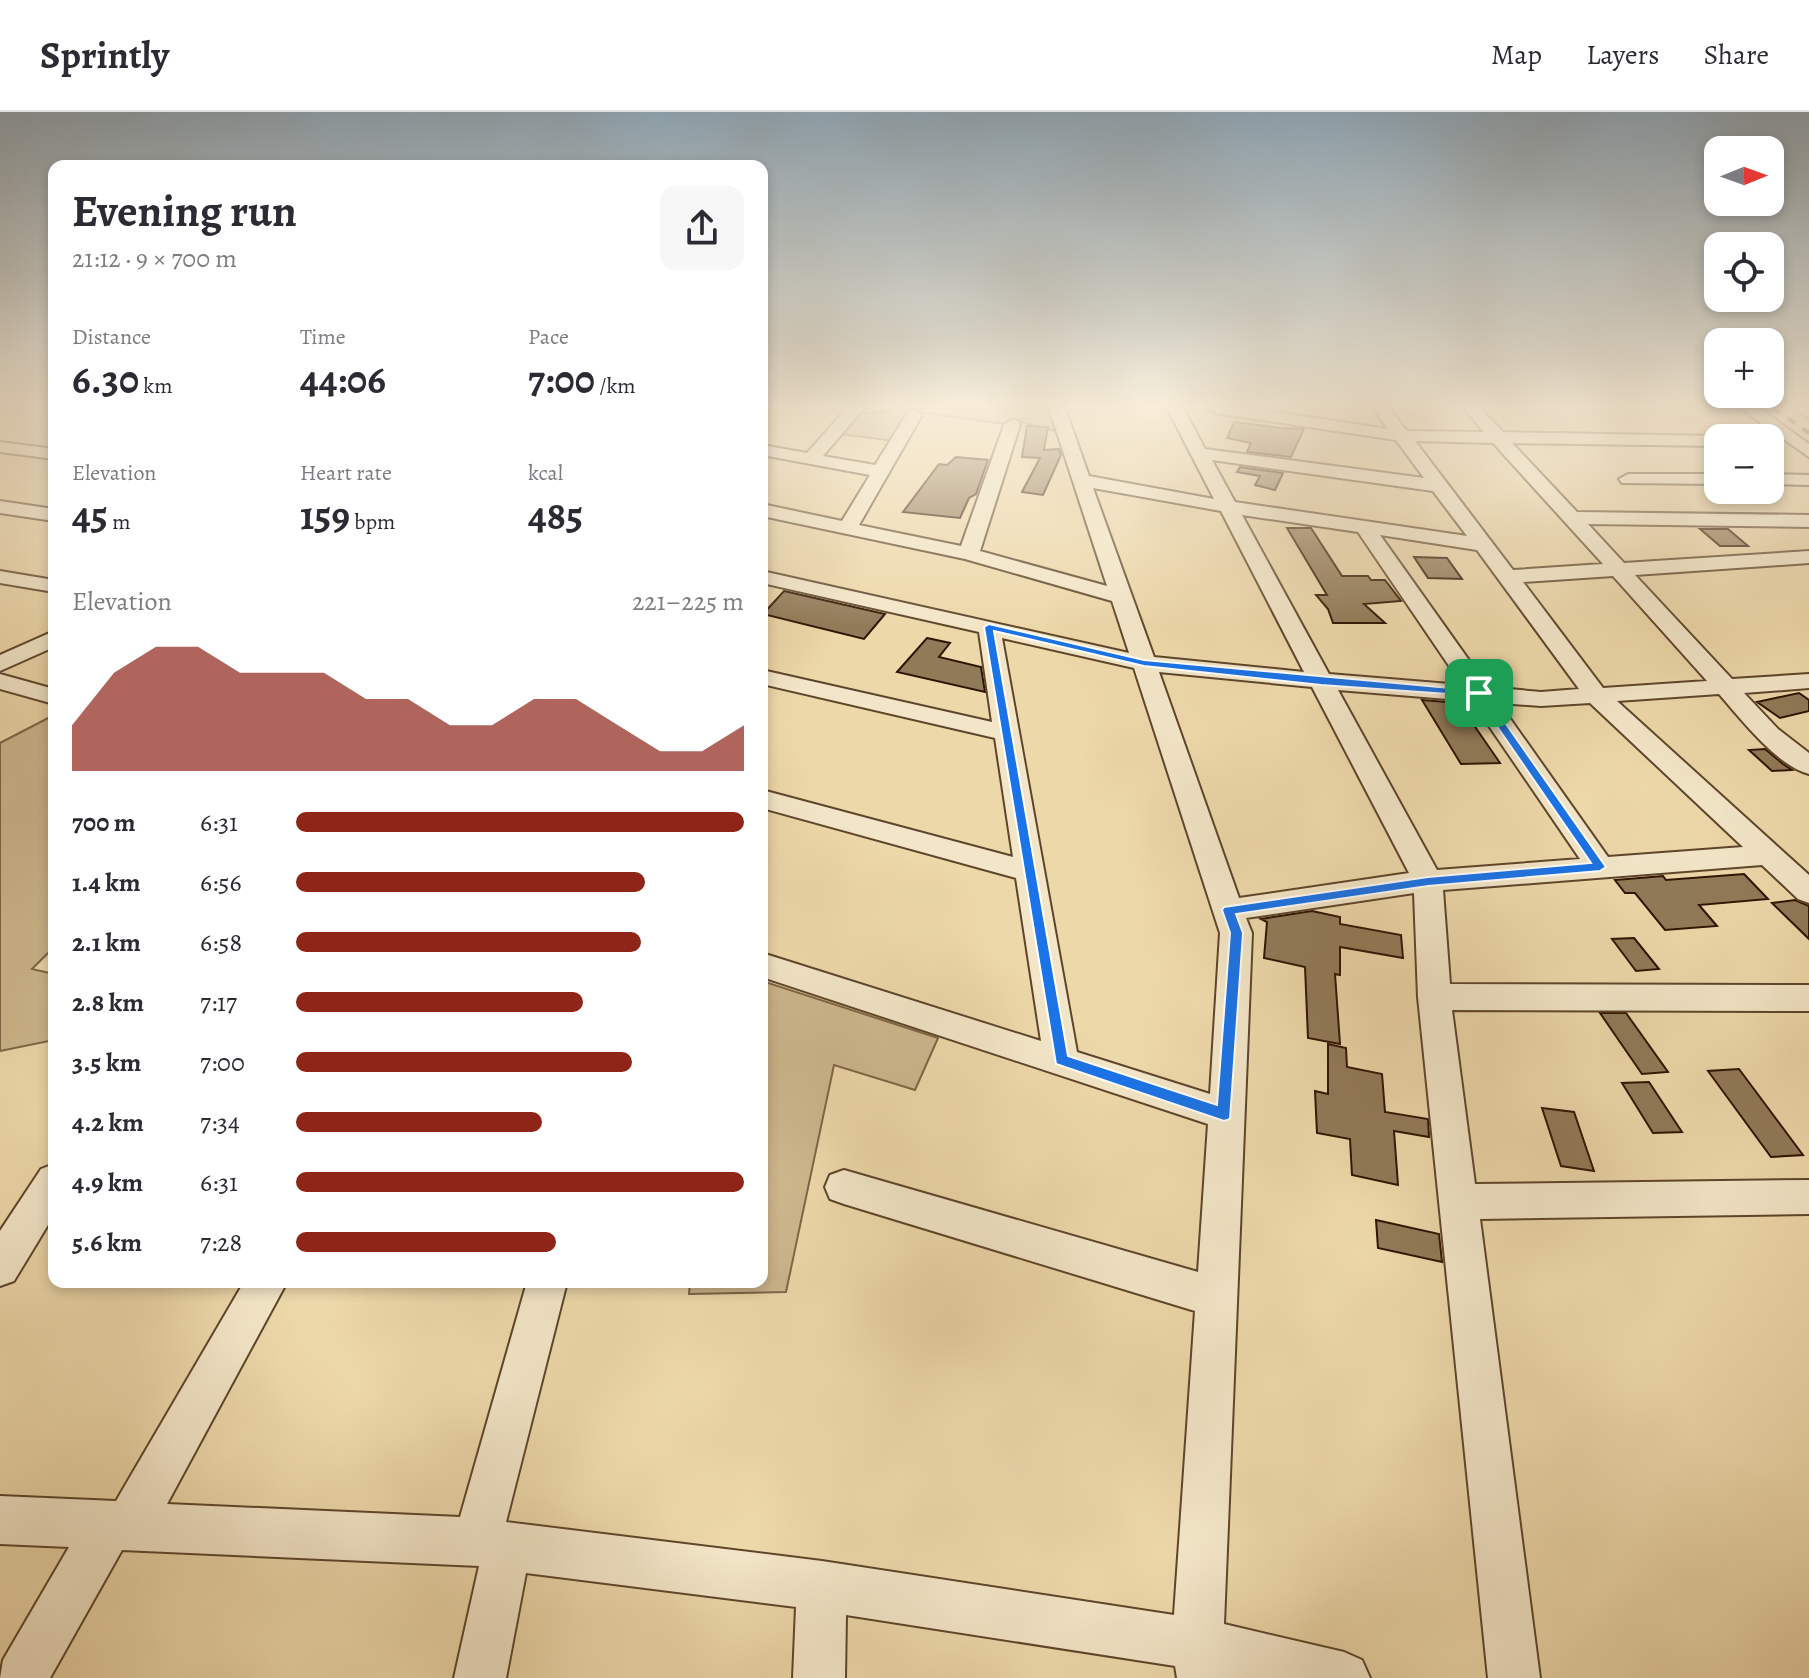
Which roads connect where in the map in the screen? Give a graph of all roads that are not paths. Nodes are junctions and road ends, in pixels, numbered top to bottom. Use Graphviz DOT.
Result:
graph roads {
  1 [pos="876,481"];
  2 [pos="993,481"];
  3 [pos="1082,481"];
  4 [pos="1088,481"];
  5 [pos="1214,481"];
  6 [pos="1404,481"];
  7 [pos="1436,481"];
  8 [pos="1538,481"];
  9 [pos="1440,486"];
  10 [pos="0,507"];
  11 [pos="1228,507"];
  12 [pos="768,511"];
  13 [pos="48,514"];
  14 [pos="1572,518"];
  15 [pos="1809,521"];
  16 [pos="1364,527"];
  17 [pos="847,529"];
  18 [pos="1485,545"];
  19 [pos="969,554"];
  20 [pos="1809,557"];
  21 [pos="48,563"];
  22 [pos="1620,571"];
  23 [pos="1509,577"];
  24 [pos="6,578"];
  25 [pos="768,578"];
  26 [pos="48,585"];
  27 [pos="1121,597"];
  28 [pos="989,627"];
  29 [pos="48,641"];
  30 [pos="1144,663"];
  31 [pos="0,664"];
  32 [pos="768,678"];
  33 [pos="0,681"];
  34 [pos="1321,681"];
  35 [pos="1809,681"];
  36 [pos="1726,687"];
  37 [pos="1479,693"];
  38 [pos="48,695"];
  39 [pos="1596,695"];
  40 [pos="1006,733"];
  41 [pos="1809,766"];
  42 [pos="768,801"];
  43 [pos="1769,855"];
  44 [pos="1600,867"];
  45 [pos="1030,872"];
  46 [pos="1428,881"];
  47 [pos="1809,892"];
  48 [pos="1229,910"];
  49 [pos="768,967"];
  50 [pos="1434,997"];
  51 [pos="1809,998"];
  52 [pos="1061,1060"];
  53 [pos="1224,1114"];
  54 [pos="844,1187"];
  55 [pos="48,1191"];
  56 [pos="1809,1197"];
  57 [pos="1458,1202"];
  58 [pos="0,1267"];
  59 [pos="263,1288"];
  60 [pos="546,1288"];
  61 [pos="1217,1298"];
  62 [pos="0,1520"];
  63 [pos="118,1526"];
  64 [pos="492,1545"];
  65 [pos="822,1586"];
  66 [pos="1200,1661"];
  67 [pos="21,1678"];
  68 [pos="480,1678"];
  69 [pos="819,1678"];
  70 [pos="1344,1678"];
  71 [pos="1514,1678"];
  1 -- 17 [label="street"];
  2 -- 19 [label="street"];
  3 -- 27 [label="street"];
  4 -- 11 [label="street"];
  5 -- 11 [label="street"];
  6 -- 9 [label="street"];
  7 -- 9 [label="street"];
  8 -- 14 [label="street"];
  9 -- 18 [label="street"];
  10 -- 13 [label="street"];
  11 -- 16 [label="street"];
  11 -- 34 [label="street"];
  12 -- 17 [label="street"];
  14 -- 15 [label="street"];
  14 -- 22 [label="street"];
  16 -- 18 [label="street"];
  16 -- 37 [label="street"];
  17 -- 19 [label="street"];
  18 -- 23 [label="street"];
  19 -- 27 [label="street"];
  20 -- 22 [label="street"];
  21 -- 24 [label="street"];
  22 -- 23 [label="street"];
  22 -- 36 [label="street"];
  23 -- 39 [label="street"];
  24 -- 26 [label="street"];
  25 -- 28 [label="street"];
  27 -- 30 [label="street"];
  28 -- 30 [label="street"];
  28 -- 40 [label="street"];
  29 -- 31 [label="street"];
  30 -- 34 [label="street"];
  30 -- 48 [label="street"];
  32 -- 40 [label="street"];
  33 -- 38 [label="street"];
  34 -- 37 [label="street"];
  34 -- 46 [label="street"];
  35 -- 36 [label="street"];
  36 -- 39 [label="street"];
  36 -- 41 [label="street"];
  37 -- 39 [label="street"];
  37 -- 44 [label="street"];
  39 -- 43 [label="street"];
  40 -- 45 [label="street"];
  42 -- 45 [label="street"];
  43 -- 44 [label="street"];
  43 -- 47 [label="street"];
  44 -- 46 [label="street"];
  45 -- 52 [label="street"];
  46 -- 48 [label="street"];
  46 -- 50 [label="street"];
  48 -- 53 [label="street"];
  49 -- 52 [label="street"];
  50 -- 51 [label="street"];
  50 -- 57 [label="street"];
  52 -- 53 [label="street"];
  53 -- 61 [label="street"];
  54 -- 61 [label="street"];
  55 -- 58 [label="street"];
  56 -- 57 [label="street"];
  57 -- 71 [label="street"];
  59 -- 63 [label="street"];
  60 -- 64 [label="street"];
  61 -- 66 [label="street"];
  62 -- 63 [label="street"];
  63 -- 64 [label="street"];
  63 -- 67 [label="street"];
  64 -- 65 [label="street"];
  64 -- 68 [label="street"];
  65 -- 66 [label="street"];
  65 -- 69 [label="street"];
  66 -- 70 [label="street"];
}
